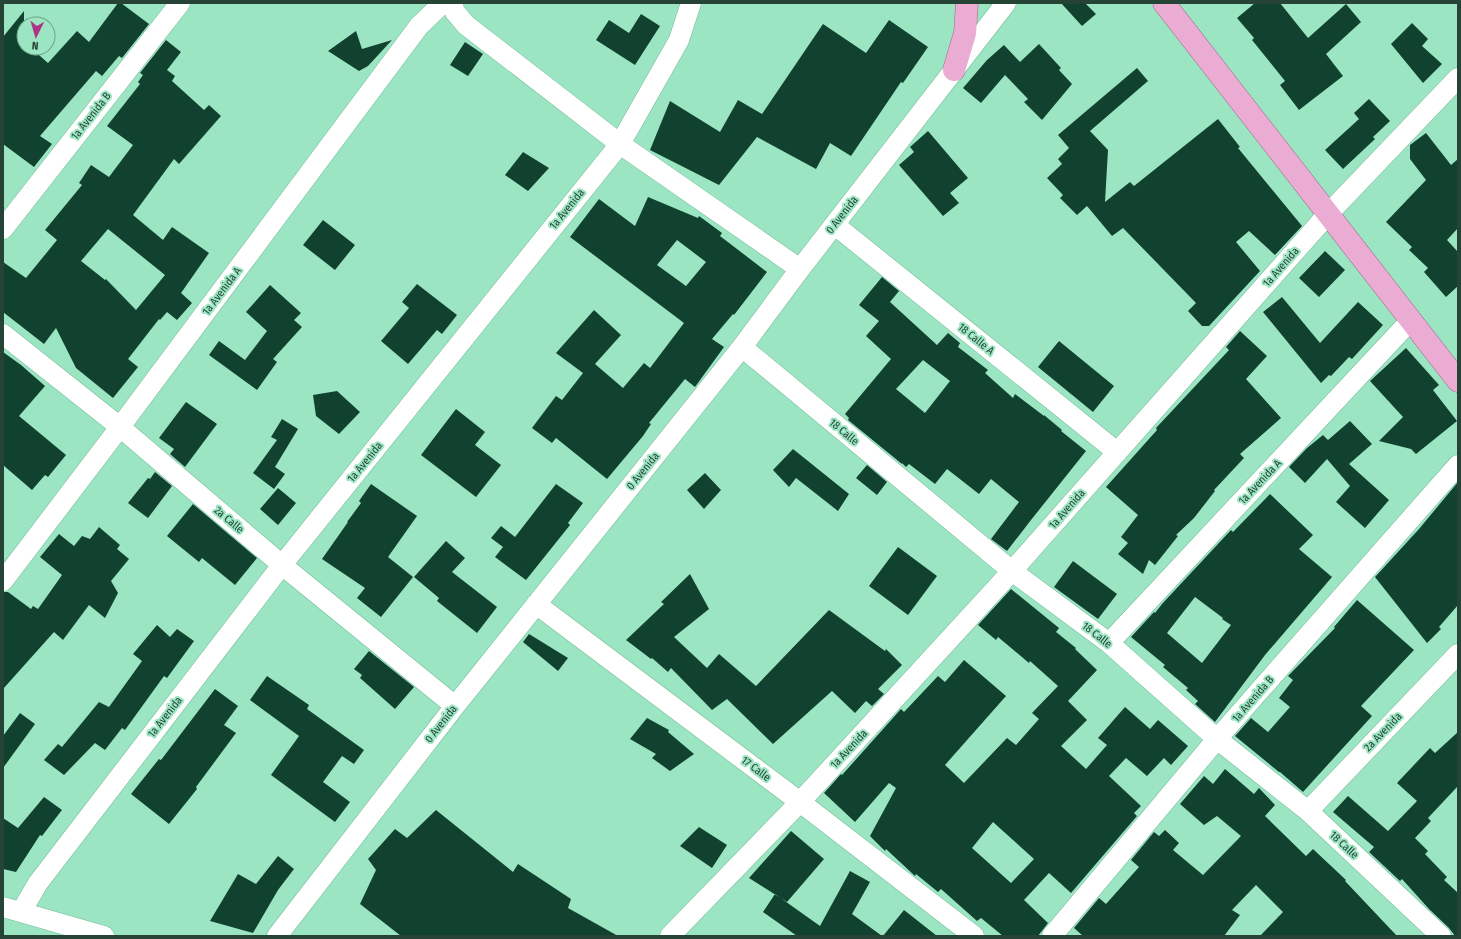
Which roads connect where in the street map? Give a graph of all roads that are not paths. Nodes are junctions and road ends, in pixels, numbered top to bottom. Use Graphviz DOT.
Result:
graph roads {
  1 [pos="180,3"];
  2 [pos="443,3"];
  3 [pos="452,3"];
  4 [pos="691,3"];
  5 [pos="967,3"];
  6 [pos="1006,3"];
  7 [pos="1164,3"];
  8 [pos="954,70"];
  9 [pos="1458,78"];
  10 [pos="620,144"];
  11 [pos="1328,214"];
  12 [pos="835,225"];
  13 [pos="3,229"];
  14 [pos="800,269"];
  15 [pos="1411,320"];
  16 [pos="3,334"];
  17 [pos="742,347"];
  18 [pos="1458,381"];
  19 [pos="120,427"];
  20 [pos="1117,452"];
  21 [pos="1458,465"];
  22 [pos="282,565"];
  23 [pos="1012,571"];
  24 [pos="3,581"];
  25 [pos="536,604"];
  26 [pos="1109,643"];
  27 [pos="1458,654"];
  28 [pos="455,706"];
  29 [pos="1217,739"];
  30 [pos="800,802"];
  31 [pos="1308,811"];
  32 [pos="12,909"];
  33 [pos="104,936"];
  34 [pos="277,936"];
  35 [pos="670,936"];
  36 [pos="974,936"];
  37 [pos="1052,936"];
  38 [pos="1441,936"];
  1 -- 13 [label="street, 1a Avenida B"];
  2 -- 19 [label="street, 1a Avenida A"];
  3 -- 10 [label="street"];
  4 -- 10 [label="street, 1a Avenida"];
  5 -- 8 [label="main road"];
  6 -- 8 [label="street, 0 Avenida"];
  7 -- 11 [label="main road"];
  8 -- 12 [label="street, 0 Avenida"];
  9 -- 11 [label="street, 1a Avenida"];
  10 -- 14 [label="street"];
  10 -- 22 [label="street, 1a Avenida"];
  11 -- 15 [label="main road"];
  11 -- 20 [label="street, 1a Avenida"];
  12 -- 14 [label="street, 0 Avenida"];
  12 -- 20 [label="street, 18 Calle A"];
  14 -- 17 [label="street, 0 Avenida"];
  15 -- 18 [label="main road"];
  15 -- 26 [label="street, 1a Avenida A"];
  16 -- 19 [label="street, 2a Calle"];
  17 -- 23 [label="street, 18 Calle"];
  17 -- 25 [label="street, 0 Avenida"];
  19 -- 22 [label="street, 2a Calle"];
  19 -- 24 [label="street, 1a Avenida A"];
  20 -- 23 [label="street, 1a Avenida"];
  21 -- 29 [label="street, 1a Avenida B"];
  22 -- 28 [label="street, 2a Calle"];
  22 -- 32 [label="street, 1a Avenida"];
  23 -- 26 [label="street, 18 Calle"];
  23 -- 30 [label="street, 1a Avenida"];
  25 -- 28 [label="street, 0 Avenida"];
  25 -- 30 [label="street, 17 Calle"];
  26 -- 29 [label="street, 18 Calle"];
  27 -- 31 [label="street, 2a Avenida"];
  28 -- 34 [label="street, 0 Avenida"];
  29 -- 31 [label="street, 18 Calle"];
  29 -- 37 [label="street, 1a Avenida B"];
  30 -- 35 [label="street, 1a Avenida"];
  30 -- 36 [label="street, 17 Calle"];
  31 -- 38 [label="street, 18 Calle"];
  32 -- 33 [label="street"];
}
